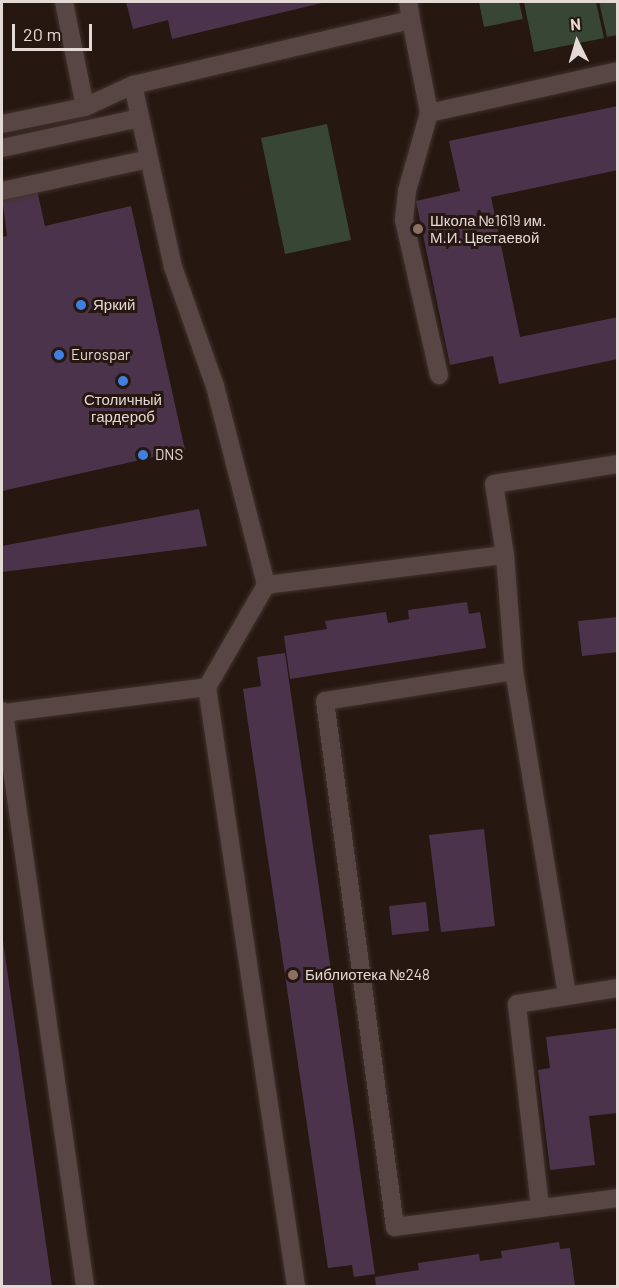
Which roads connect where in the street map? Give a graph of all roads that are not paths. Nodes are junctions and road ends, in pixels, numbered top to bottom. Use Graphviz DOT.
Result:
graph roads {
  1 [pos="64,2"];
  2 [pos="408,2"];
  3 [pos="411,20"];
  4 [pos="618,71"];
  5 [pos="133,85"];
  6 [pos="85,107"];
  7 [pos="429,113"];
  8 [pos="140,118"];
  9 [pos="2,124"];
  10 [pos="2,148"];
  11 [pos="149,159"];
  12 [pos="2,191"];
  13 [pos="439,375"];
  14 [pos="618,464"];
  15 [pos="506,555"];
  16 [pos="266,585"];
  17 [pos="514,671"];
  18 [pos="207,687"];
  19 [pos="3,712"];
  20 [pos="618,988"];
  21 [pos="567,994"];
  22 [pos="618,1198"];
  23 [pos="540,1207"];
  24 [pos="86,1287"];
  25 [pos="296,1287"];
  1 -- 6 [label="lane"];
  2 -- 3 [label="lane"];
  3 -- 5 [label="lane"];
  3 -- 7 [label="lane"];
  4 -- 7 [label="lane"];
  5 -- 6 [label="lane"];
  5 -- 8 [label="lane"];
  6 -- 9 [label="lane"];
  7 -- 13 [label="lane"];
  8 -- 10 [label="lane"];
  8 -- 11 [label="lane"];
  11 -- 12 [label="lane"];
  11 -- 16 [label="lane"];
  14 -- 15 [label="lane"];
  15 -- 16 [label="lane"];
  15 -- 17 [label="lane"];
  16 -- 18 [label="lane"];
  17 -- 21 [label="lane"];
  17 -- 23 [label="lane"];
  18 -- 19 [label="lane"];
  18 -- 25 [label="lane"];
  19 -- 24 [label="lane"];
  20 -- 21 [label="lane"];
  21 -- 23 [label="lane"];
  22 -- 23 [label="lane"];
}
